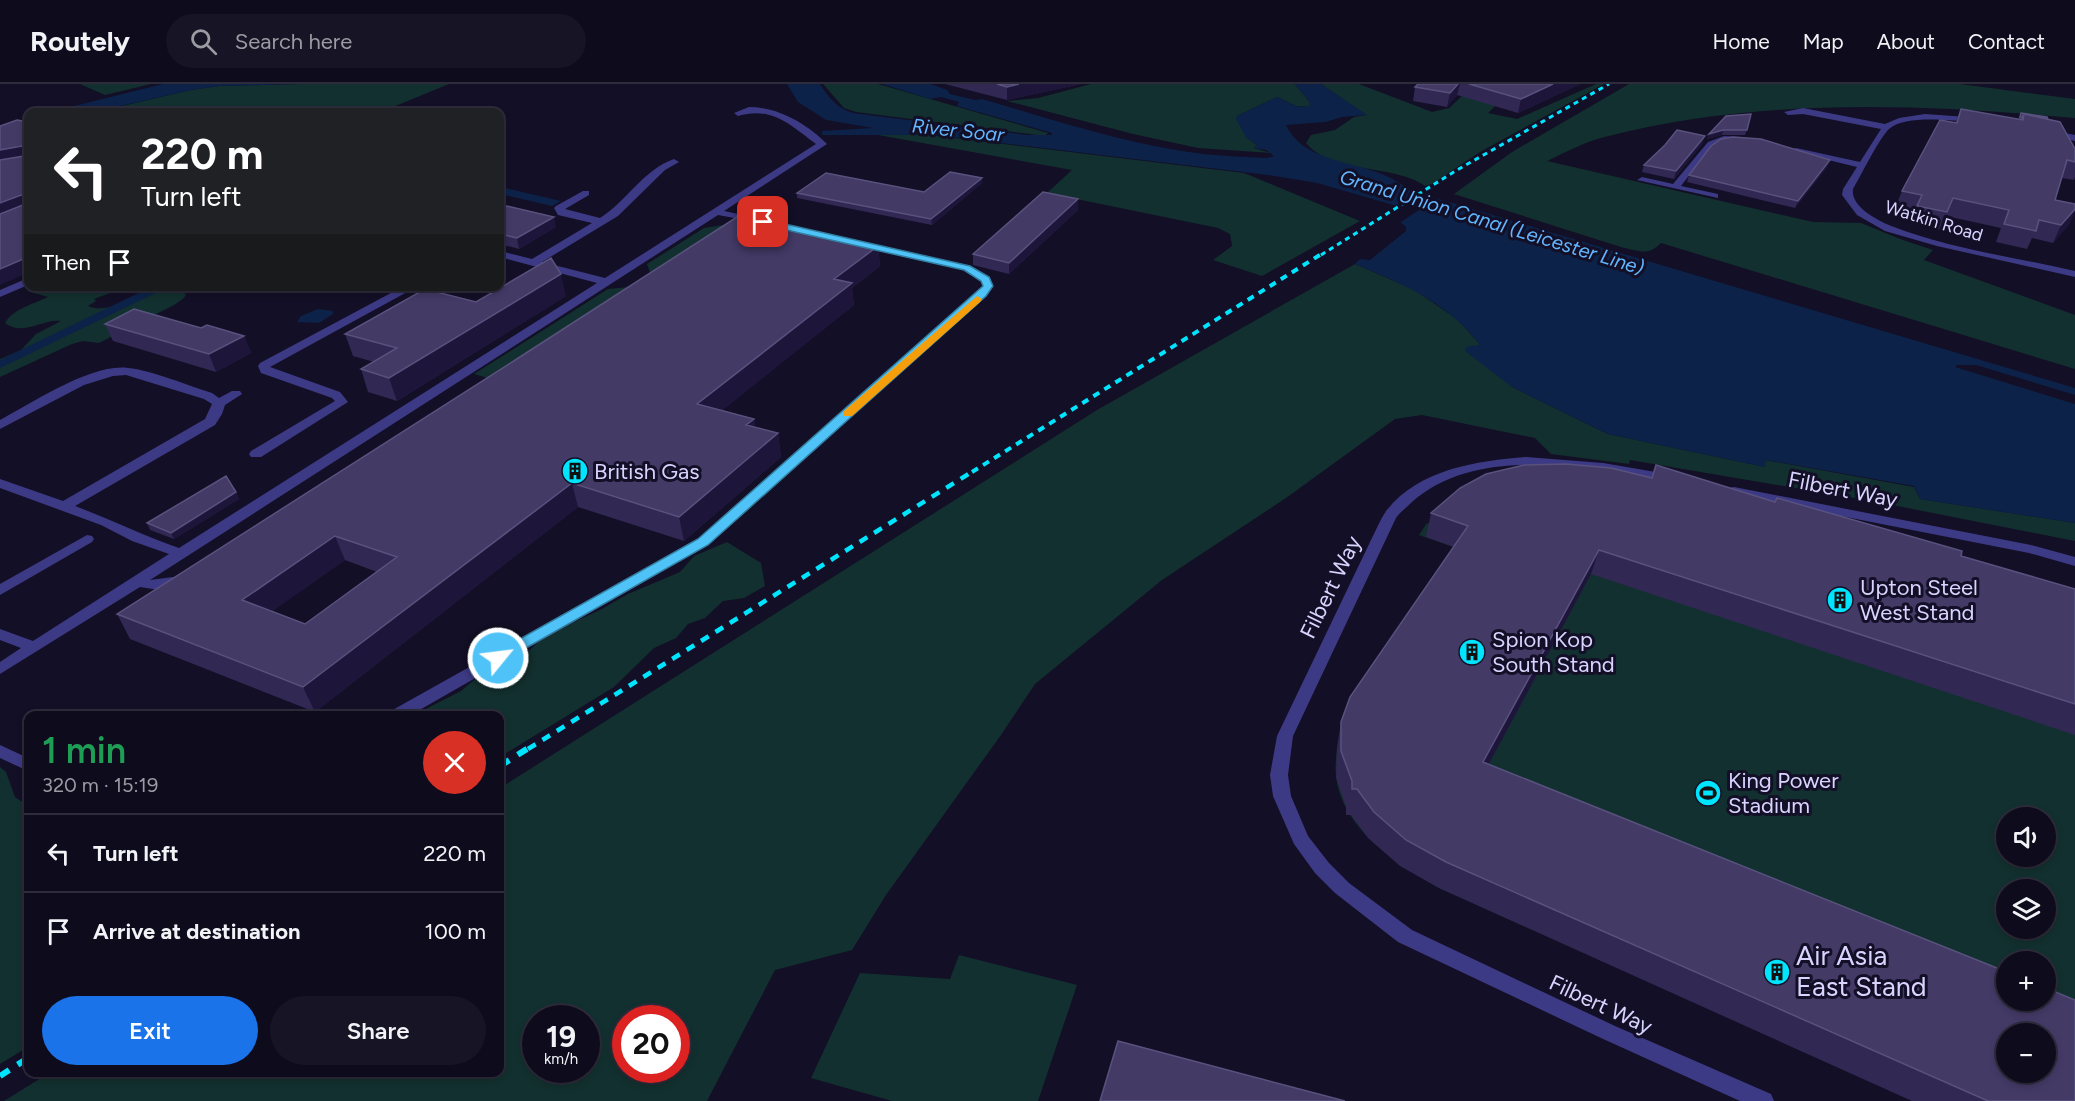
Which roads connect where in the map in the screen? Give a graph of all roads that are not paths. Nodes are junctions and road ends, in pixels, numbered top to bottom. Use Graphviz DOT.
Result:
graph roads {
  1 [pos="1788,112"];
  2 [pos="738,113"];
  3 [pos="1984,121"];
  4 [pos="1886,127"];
  5 [pos="2043,132"];
  6 [pos="2075,138"];
  7 [pos="1749,141"];
  8 [pos="1783,148"];
  9 [pos="674,162"];
  10 [pos="1863,165"];
  11 [pos="1642,180"];
  12 [pos="1675,187"];
  13 [pos="585,193"];
  14 [pos="1715,196"];
  15 [pos="717,212"];
  16 [pos="603,222"];
  17 [pos="775,225"];
  18 [pos="844,240"];
  19 [pos="504,255"];
  20 [pos="533,262"];
  21 [pos="2075,274"];
  22 [pos="607,282"];
  23 [pos="24,284"];
  24 [pos="404,291"];
  25 [pos="0,294"];
  26 [pos="464,373"];
  27 [pos="483,382"];
  28 [pos="236,394"];
  29 [pos="219,403"];
  30 [pos="0,425"];
  31 [pos="255,454"];
  32 [pos="0,483"];
  33 [pos="1691,483"];
  34 [pos="1714,487"];
  35 [pos="65,506"];
  36 [pos="87,539"];
  37 [pos="180,553"];
  38 [pos="2075,562"];
  39 [pos="190,578"];
  40 [pos="137,581"];
  41 [pos="0,590"];
  42 [pos="0,634"];
  43 [pos="34,647"];
  44 [pos="0,669"];
  45 [pos="404,711"];
  46 [pos="0,752"];
  47 [pos="24,763"];
  48 [pos="1763,1101"];
  1 -- 4 [label="street"];
  2 -- 15 [label="street"];
  3 -- 4 [label="street"];
  4 -- 10 [label="street, Watkin Road"];
  5 -- 6 [label="street"];
  7 -- 12 [label="street"];
  8 -- 10 [label="street"];
  9 -- 16 [label="street"];
  10 -- 21 [label="street, Watkin Road"];
  11 -- 12 [label="street"];
  12 -- 14 [label="street"];
  13 -- 16 [label="street"];
  15 -- 17 [label="street"];
  15 -- 22 [label="street"];
  16 -- 20 [label="street"];
  18 -- 45 [label="street"];
  19 -- 20 [label="street"];
  20 -- 22 [label="street"];
  22 -- 26 [label="street"];
  23 -- 25 [label="street"];
  24 -- 31 [label="street"];
  26 -- 27 [label="street"];
  26 -- 37 [label="street"];
  28 -- 29 [label="street"];
  29 -- 30 [label="street"];
  29 -- 35 [label="street"];
  32 -- 35 [label="street"];
  33 -- 48 [label="street, Filbert Way"];
  34 -- 38 [label="street, Filbert Way"];
  35 -- 37 [label="street"];
  36 -- 41 [label="street"];
  37 -- 40 [label="street"];
  39 -- 40 [label="street"];
  40 -- 43 [label="street"];
  42 -- 43 [label="street"];
  43 -- 44 [label="street"];
  46 -- 47 [label="street"];
}
